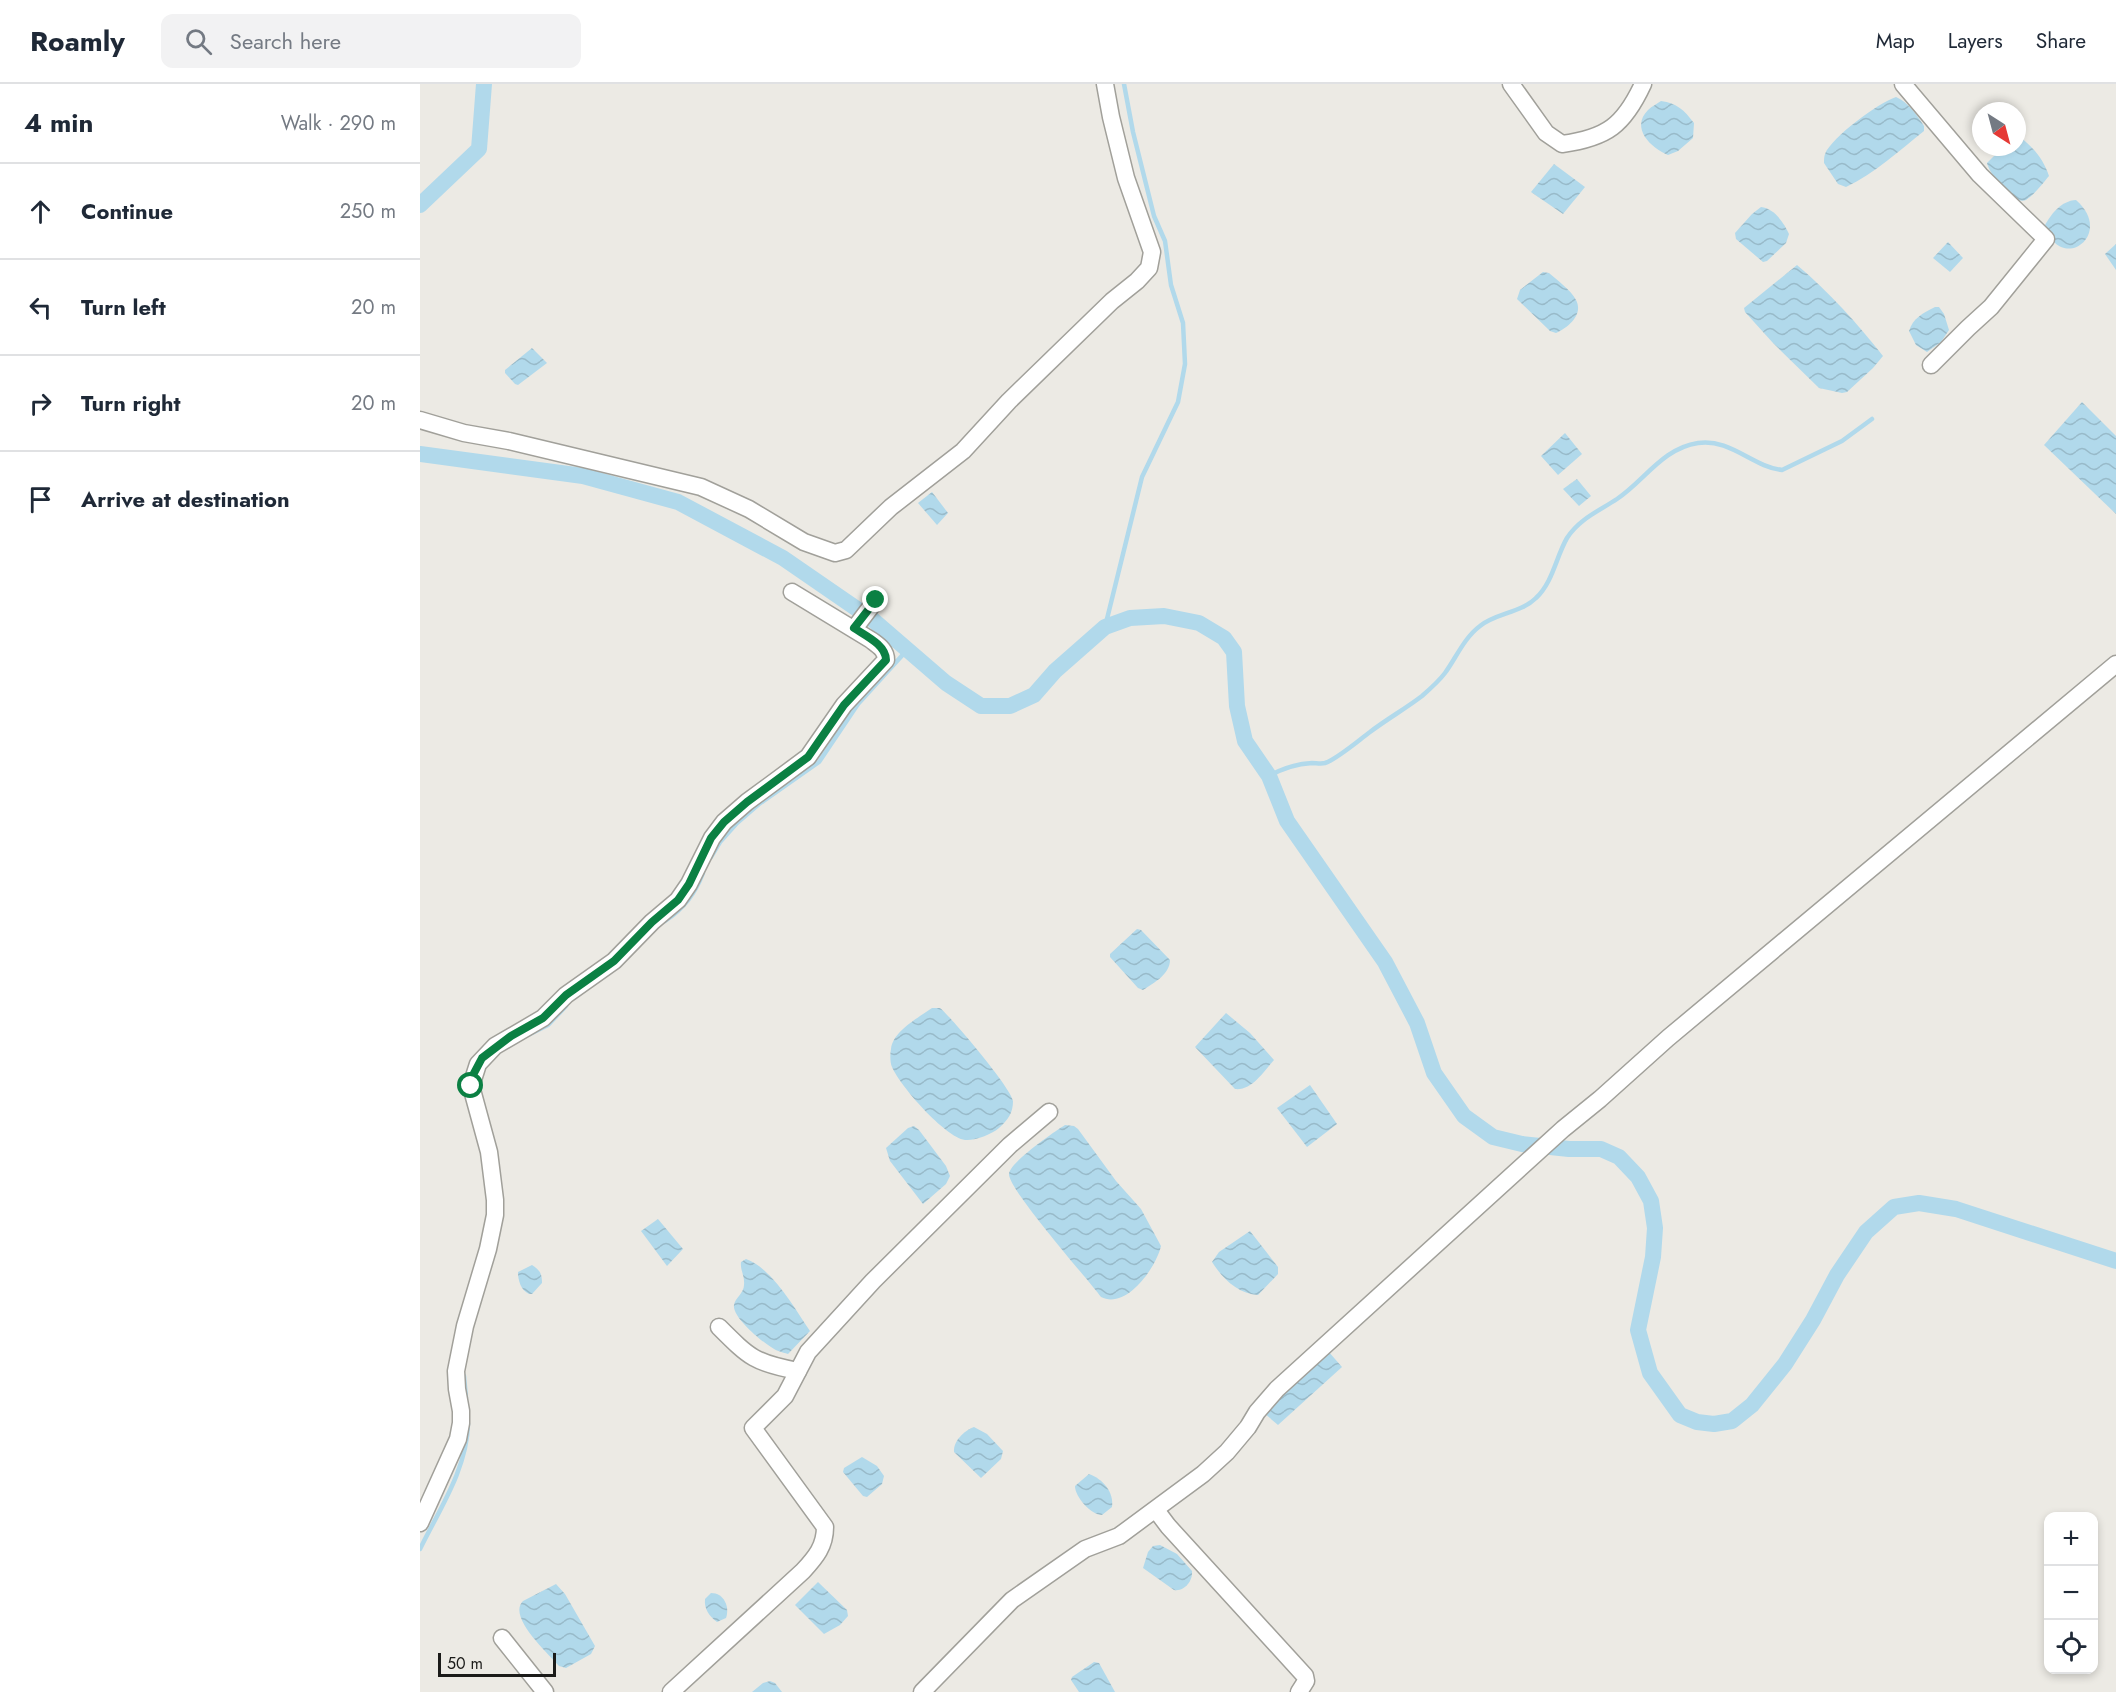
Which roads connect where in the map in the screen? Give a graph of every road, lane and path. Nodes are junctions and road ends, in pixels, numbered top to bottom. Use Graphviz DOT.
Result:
graph roads {
  1 [pos="1105,84"];
  2 [pos="1511,84"];
  3 [pos="1643,84"];
  4 [pos="1903,84"];
  5 [pos="1931,365"];
  6 [pos="420,420"];
  7 [pos="792,592"];
  8 [pos="876,600"];
  9 [pos="857,624"];
  10 [pos="2116,664"];
  11 [pos="1049,1112"];
  12 [pos="719,1328"];
  13 [pos="798,1371"];
  14 [pos="1156,1510"];
  15 [pos="420,1523"];
  16 [pos="502,1638"];
  17 [pos="545,1692"];
  18 [pos="671,1692"];
  19 [pos="922,1692"];
  20 [pos="1299,1692"];
  1 -- 6 [label="street"];
  2 -- 3 [label="street"];
  4 -- 5 [label="street"];
  7 -- 9 [label="street"];
  8 -- 9 [label="street"];
  9 -- 15 [label="street"];
  10 -- 14 [label="street"];
  11 -- 13 [label="street"];
  12 -- 13 [label="street"];
  13 -- 18 [label="street"];
  14 -- 19 [label="street"];
  14 -- 20 [label="street"];
  16 -- 17 [label="street"];
}
